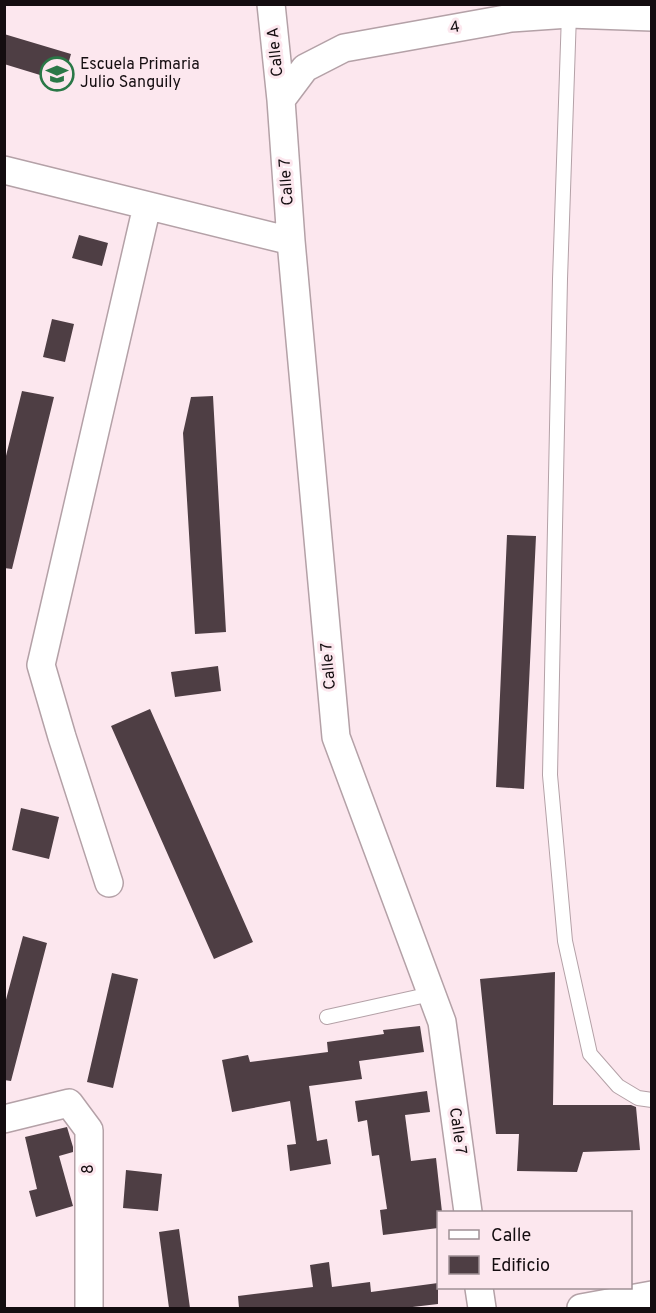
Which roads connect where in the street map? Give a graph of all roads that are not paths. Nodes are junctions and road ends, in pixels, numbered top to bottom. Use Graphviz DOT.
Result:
graph roads {
  1 [pos="271,4"];
  2 [pos="510,11"];
  3 [pos="569,14"];
  4 [pos="651,17"];
  5 [pos="280,100"];
  6 [pos="4,170"];
  7 [pos="147,206"];
  8 [pos="291,242"];
  9 [pos="109,883"];
  10 [pos="431,994"];
  11 [pos="327,1017"];
  12 [pos="651,1100"];
  13 [pos="4,1119"];
  14 [pos="468,1211"];
  15 [pos="479,1289"];
  16 [pos="651,1295"];
  17 [pos="89,1308"];
  18 [pos="482,1308"];
  19 [pos="581,1308"];
  1 -- 5 [label="street, Calle A"];
  2 -- 3 [label="street, 4"];
  2 -- 5 [label="street, 4"];
  3 -- 4 [label="street, 4"];
  3 -- 12 [label="lane"];
  5 -- 8 [label="street, Calle 7"];
  6 -- 7 [label="street"];
  7 -- 8 [label="street"];
  7 -- 9 [label="street"];
  8 -- 10 [label="street, Calle 7"];
  10 -- 11 [label="lane"];
  10 -- 14 [label="street, Calle 7"];
  13 -- 17 [label="street, 8"];
  15 -- 18 [label="street"];
  16 -- 19 [label="street"];
}
